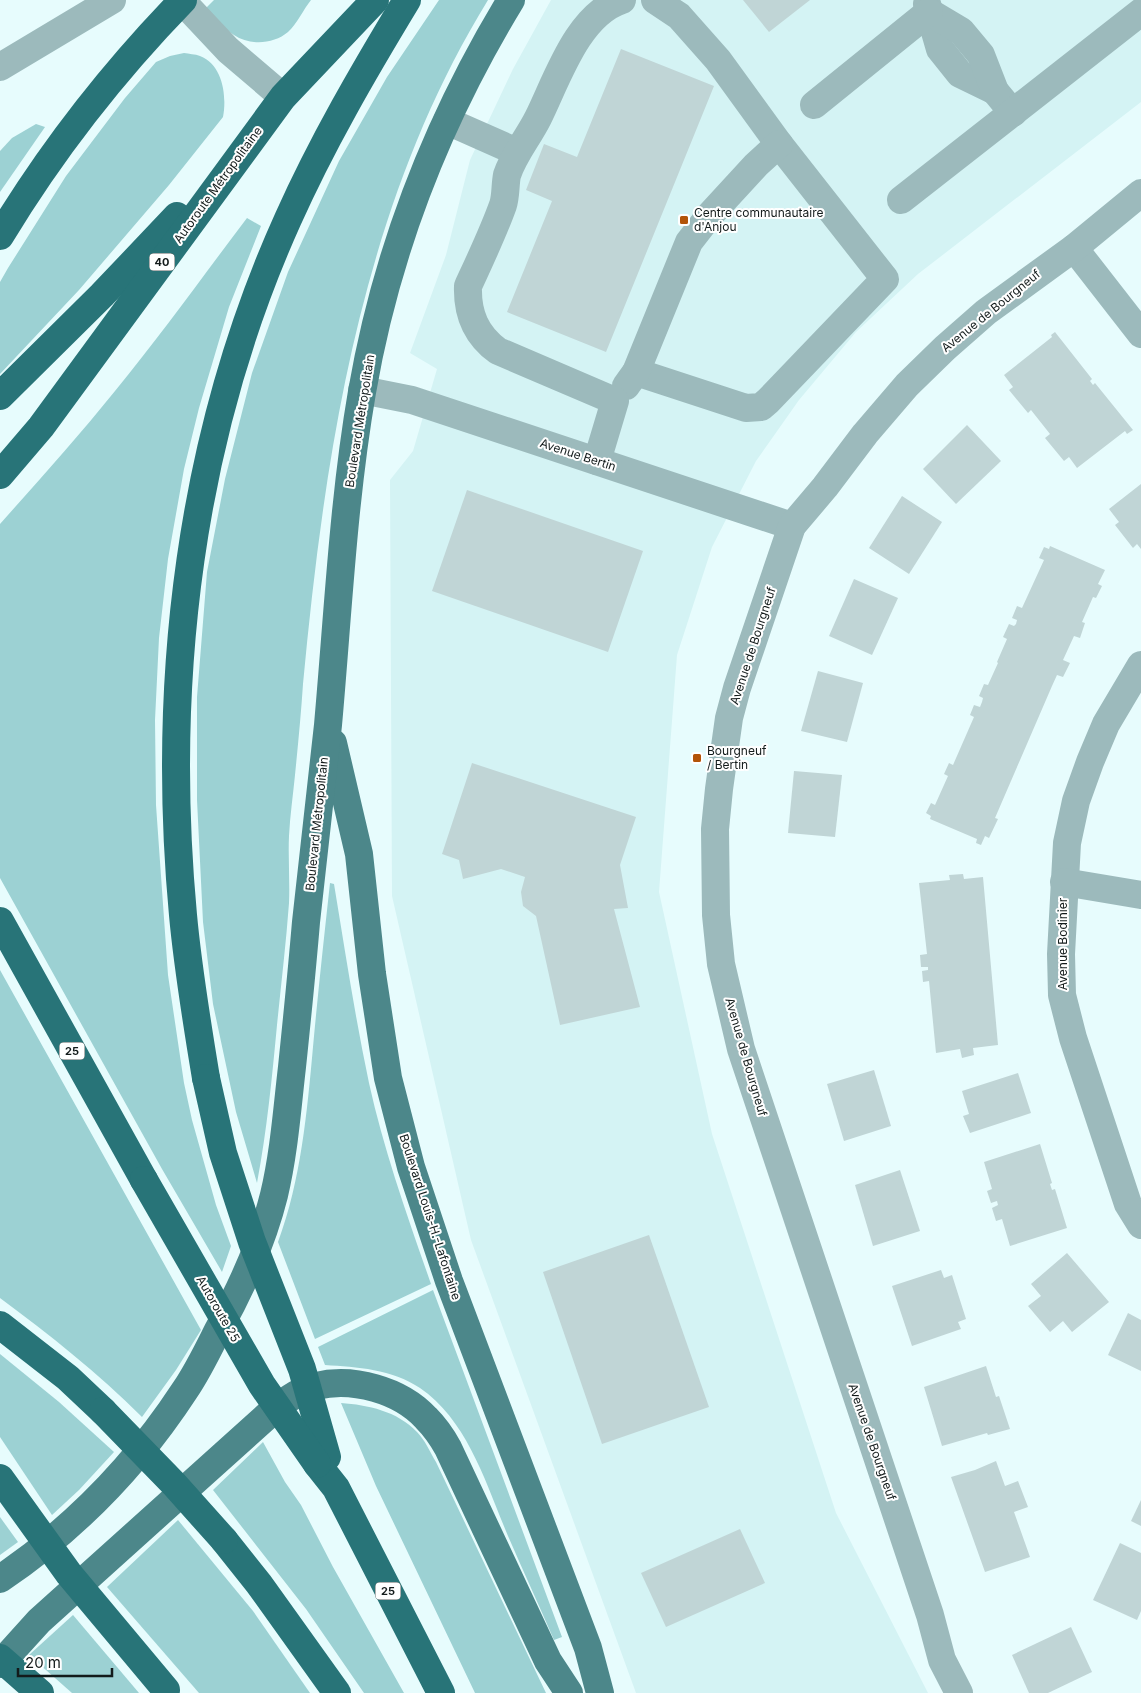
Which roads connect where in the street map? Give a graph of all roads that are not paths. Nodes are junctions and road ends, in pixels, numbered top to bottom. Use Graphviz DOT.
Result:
graph roads {
  1 [pos="112,0"];
  2 [pos="182,0"];
  3 [pos="374,0"];
  4 [pos="407,0"];
  5 [pos="511,0"];
  6 [pos="622,0"];
  7 [pos="655,0"];
  8 [pos="928,6"];
  9 [pos="1141,12"];
  10 [pos="0,67"];
  11 [pos="283,97"];
  12 [pos="814,105"];
  13 [pos="1013,113"];
  14 [pos="447,121"];
  15 [pos="779,144"];
  16 [pos="517,152"];
  17 [pos="1141,193"];
  18 [pos="901,200"];
  19 [pos="0,236"];
  20 [pos="1074,248"];
  21 [pos="1141,334"];
  22 [pos="636,372"];
  23 [pos="362,390"];
  24 [pos="0,396"];
  25 [pos="615,402"];
  26 [pos="597,461"];
  27 [pos="0,475"];
  28 [pos="792,526"];
  29 [pos="1141,665"];
  30 [pos="328,723"];
  31 [pos="1064,882"];
  32 [pos="1141,895"];
  33 [pos="0,921"];
  34 [pos="1141,1225"];
  35 [pos="0,1325"];
  36 [pos="322,1460"];
  37 [pos="0,1478"];
  38 [pos="0,1580"];
  39 [pos="0,1658"];
  40 [pos="0,1664"];
  41 [pos="167,1691"];
  42 [pos="40,1693"];
  43 [pos="336,1693"];
  44 [pos="441,1693"];
  45 [pos="569,1693"];
  46 [pos="600,1693"];
  47 [pos="959,1693"];
  1 -- 10 [label="street"];
  2 -- 11 [label="street"];
  2 -- 19 [label="highway, bridge"];
  3 -- 11 [label="highway, Autoroute Métropolitaine / 40"];
  4 -- 36 [label="highway, bridge"];
  5 -- 14 [label="main road, Boulevard Métropolitain"];
  6 -- 16 [label="street"];
  7 -- 15 [label="street"];
  8 -- 12 [label="street"];
  8 -- 13 [label="street"];
  9 -- 13 [label="street"];
  11 -- 24 [label="highway"];
  11 -- 27 [label="highway, Autoroute Métropolitaine / 40"];
  13 -- 18 [label="street"];
  14 -- 16 [label="street"];
  14 -- 23 [label="main road, Boulevard Métropolitain"];
  15 -- 22 [label="street"];
  15 -- 22 [label="street"];
  16 -- 25 [label="street"];
  17 -- 20 [label="street, Avenue de Bourgneuf"];
  20 -- 21 [label="street"];
  20 -- 28 [label="street, Avenue de Bourgneuf"];
  22 -- 25 [label="street"];
  23 -- 26 [label="street, Avenue Bertin"];
  23 -- 30 [label="main road, Boulevard Métropolitain"];
  25 -- 26 [label="street"];
  26 -- 28 [label="street, Avenue Bertin"];
  28 -- 47 [label="street, Avenue de Bourgneuf"];
  29 -- 31 [label="street, Avenue Bodinier"];
  30 -- 38 [label="main road, Boulevard Métropolitain"];
  30 -- 46 [label="main road, Boulevard Louis-H.-Lafontaine"];
  31 -- 32 [label="street"];
  31 -- 34 [label="street, Avenue Bodinier"];
  33 -- 36 [label="highway, Autoroute 25 / 25, bridge"];
  35 -- 43 [label="highway, bridge"];
  36 -- 44 [label="highway, 25"];
  37 -- 41 [label="highway, bridge"];
  39 -- 42 [label="highway, bridge"];
  40 -- 45 [label="main road"];
}
